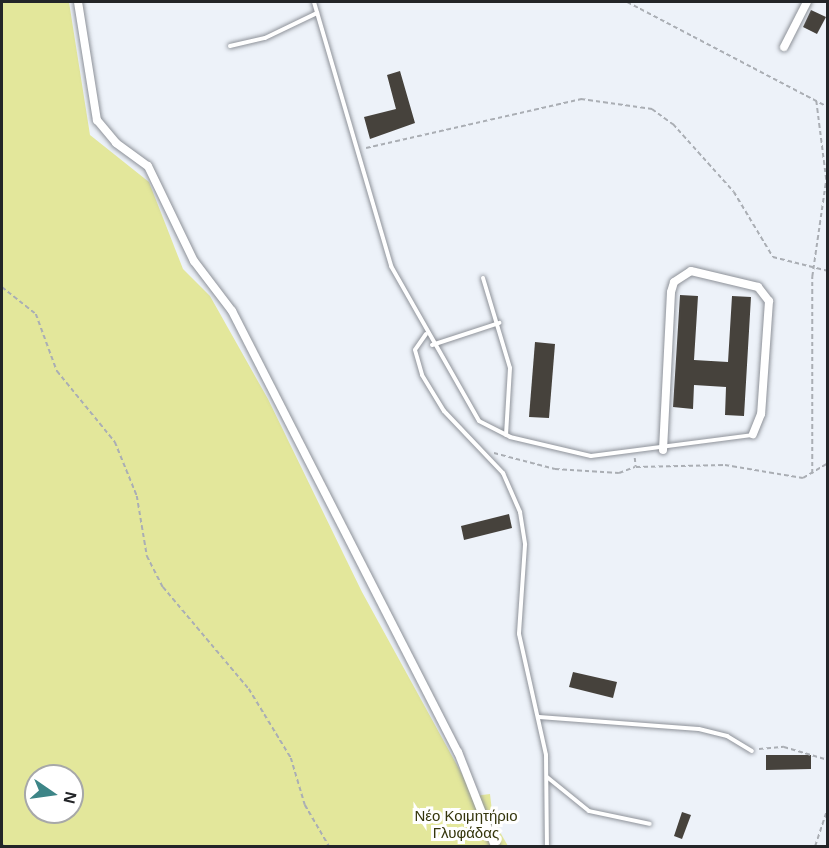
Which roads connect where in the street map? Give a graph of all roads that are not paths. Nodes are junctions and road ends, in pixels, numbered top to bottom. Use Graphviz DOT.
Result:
graph roads {
  1 [pos="78,2"];
  2 [pos="314,2"];
  3 [pos="807,2"];
  4 [pos="317,13"];
  5 [pos="230,46"];
  6 [pos="784,46"];
  7 [pos="483,278"];
  8 [pos="499,324"];
  9 [pos="426,334"];
  10 [pos="432,345"];
  11 [pos="753,434"];
  12 [pos="506,435"];
  13 [pos="663,450"];
  14 [pos="539,717"];
  15 [pos="752,751"];
  16 [pos="547,777"];
  17 [pos="650,824"];
  18 [pos="495,846"];
  19 [pos="547,846"];
  1 -- 18 [label="street"];
  2 -- 4 [label="lane"];
  3 -- 6 [label="street"];
  4 -- 5 [label="lane"];
  4 -- 9 [label="lane"];
  7 -- 8 [label="lane"];
  8 -- 10 [label="lane"];
  8 -- 12 [label="lane"];
  9 -- 10 [label="lane"];
  9 -- 14 [label="lane"];
  10 -- 12 [label="lane"];
  11 -- 13 [label="lane"];
  11 -- 13 [label="street"];
  12 -- 13 [label="lane"];
  14 -- 15 [label="lane"];
  14 -- 16 [label="lane"];
  16 -- 17 [label="lane"];
  16 -- 19 [label="lane"];
}
